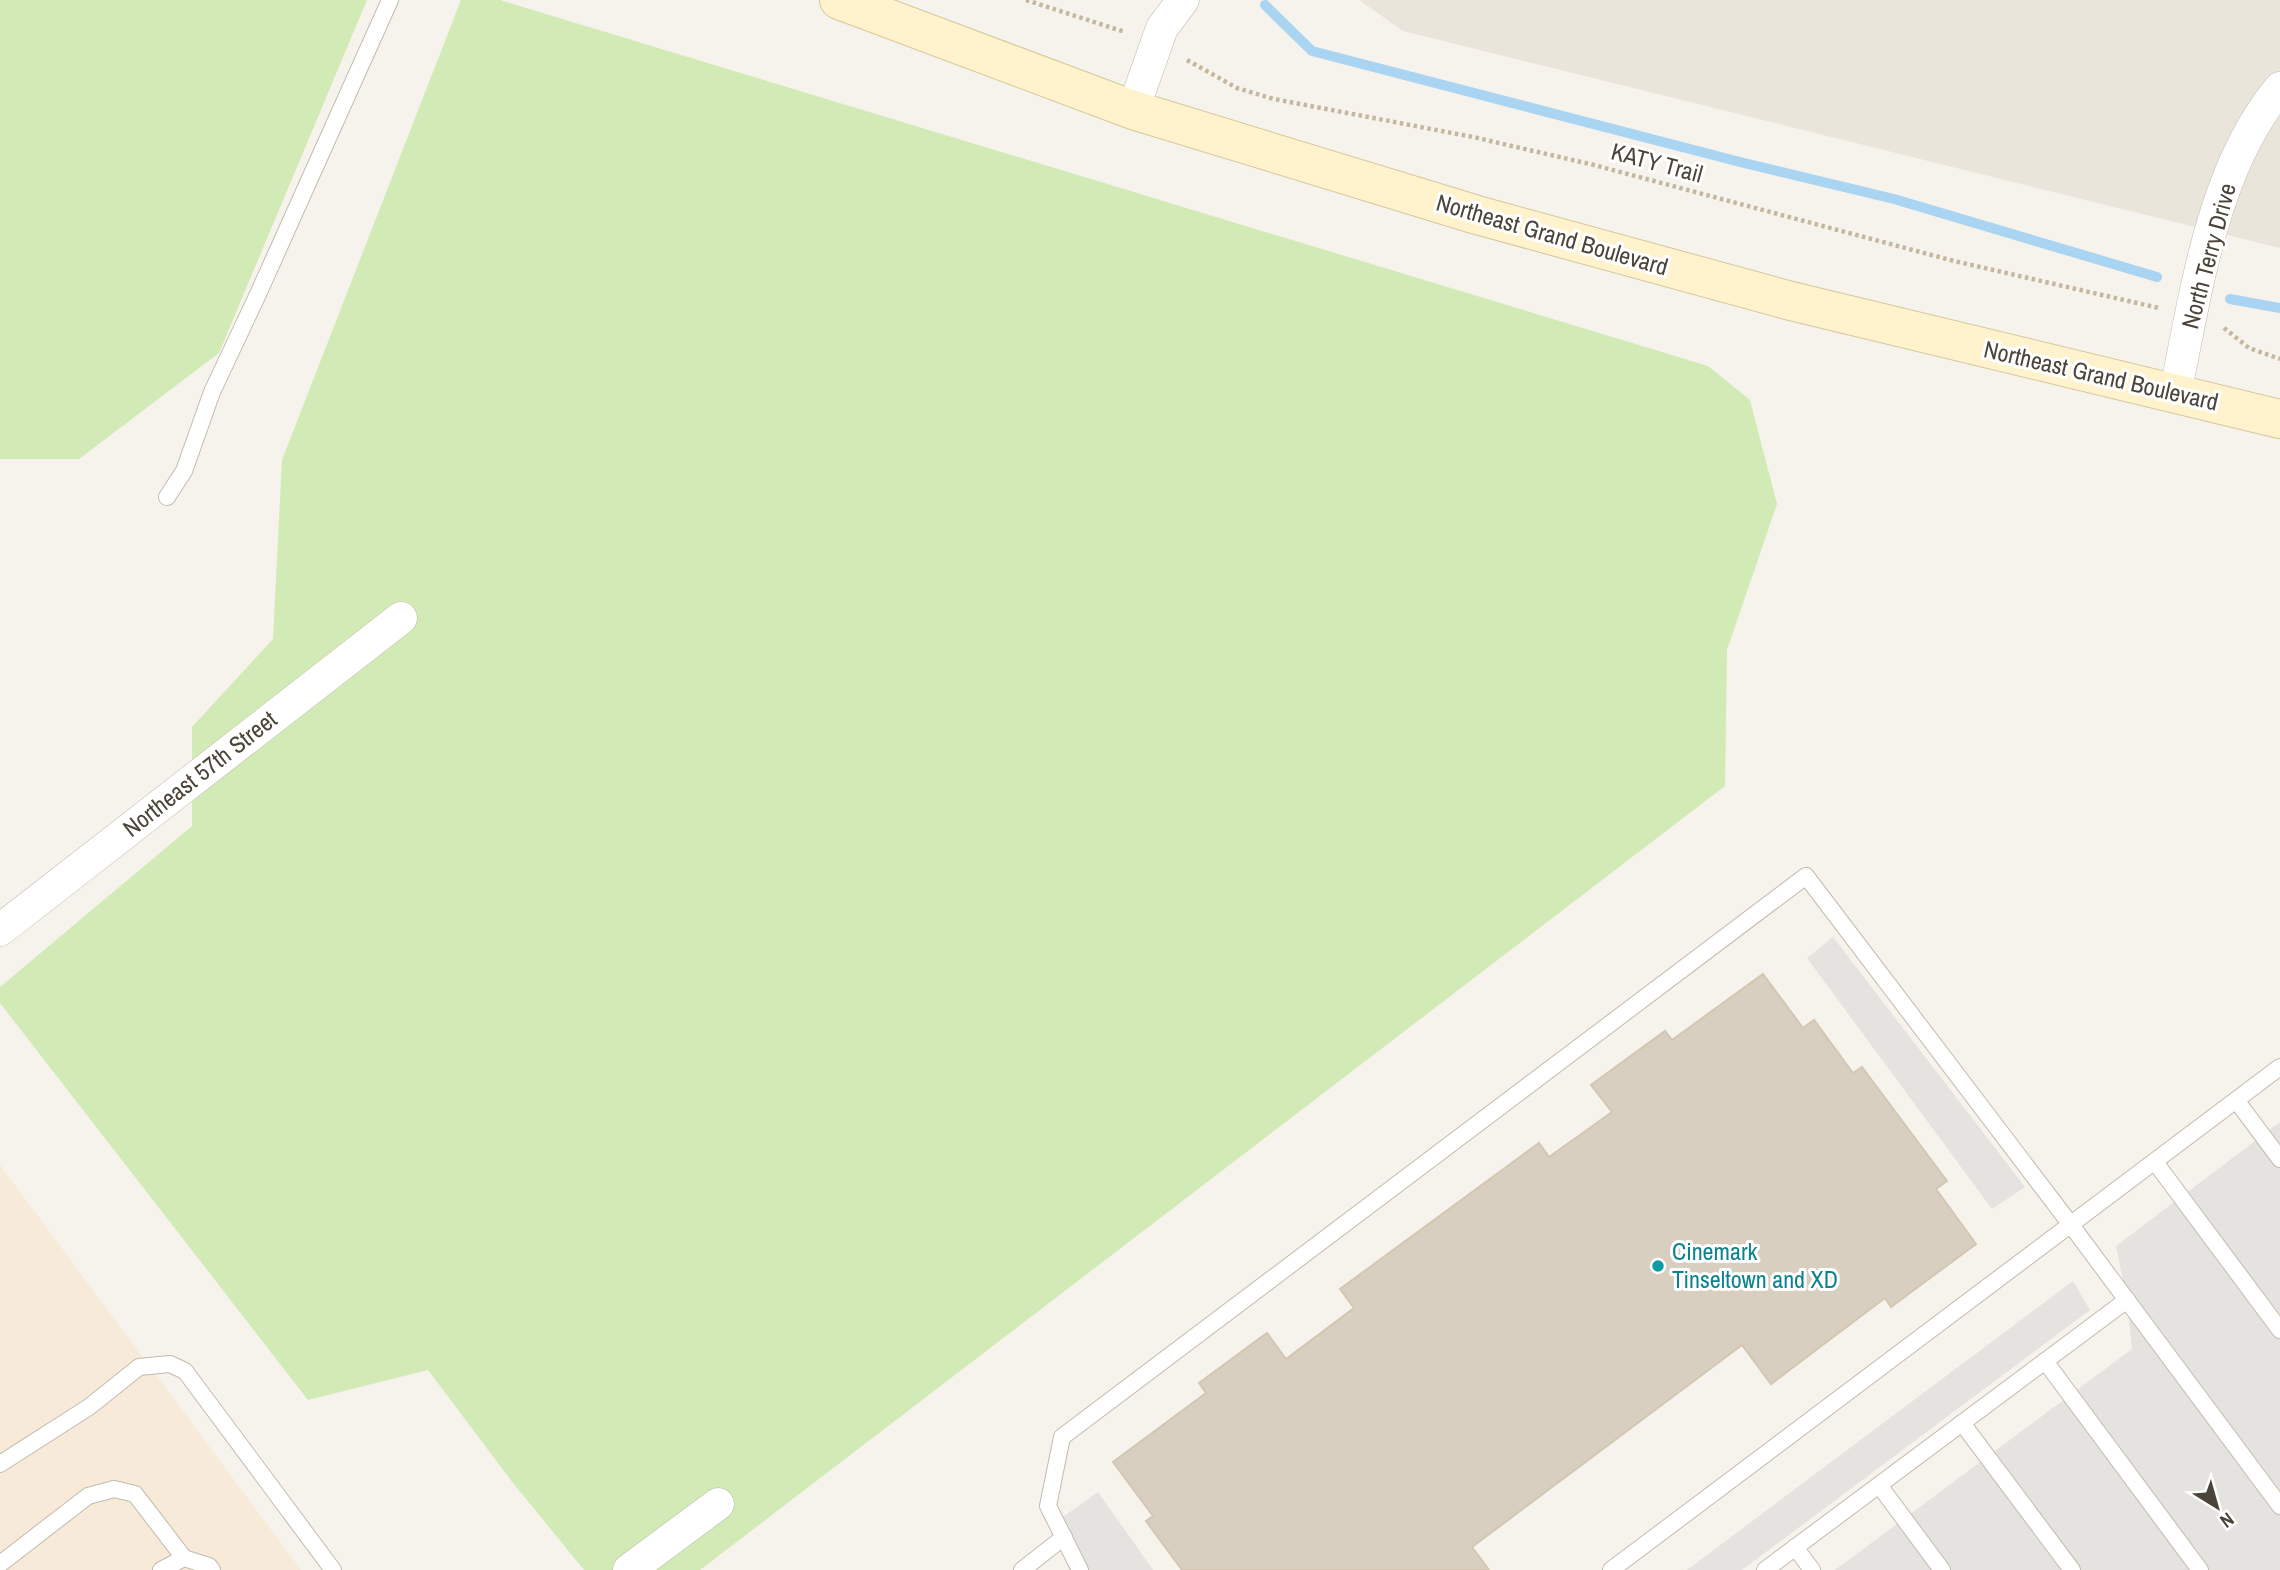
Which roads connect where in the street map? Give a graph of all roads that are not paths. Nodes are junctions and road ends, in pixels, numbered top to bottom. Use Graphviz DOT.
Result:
graph roads {
  1 [pos="390,0"];
  2 [pos="839,0"];
  3 [pos="1183,0"];
  4 [pos="2280,88"];
  5 [pos="1133,110"];
  6 [pos="2175,394"];
  7 [pos="2280,419"];
  8 [pos="167,497"];
  9 [pos="401,618"];
  10 [pos="0,930"];
  11 [pos="2280,1067"];
  12 [pos="2236,1100"];
  13 [pos="2280,1159"];
  14 [pos="2155,1162"];
  15 [pos="2071,1225"];
  16 [pos="2127,1300"];
  17 [pos="2280,1329"];
  18 [pos="2045,1361"];
  19 [pos="1962,1423"];
  20 [pos="0,1464"];
  21 [pos="1879,1485"];
  22 [pos="718,1504"];
  23 [pos="2280,1506"];
  24 [pos="1064,1537"];
  25 [pos="1795,1547"];
  26 [pos="184,1558"];
  27 [pos="0,1564"];
  28 [pos="161,1570"];
  29 [pos="212,1570"];
  30 [pos="333,1570"];
  31 [pos="629,1570"];
  32 [pos="1022,1570"];
  33 [pos="1080,1570"];
  34 [pos="1611,1570"];
  35 [pos="1765,1570"];
  36 [pos="1812,1570"];
  37 [pos="1942,1570"];
  38 [pos="2072,1570"];
  39 [pos="2200,1570"];
  1 -- 8 [label="lane"];
  2 -- 5 [label="street, Northeast Grand Boulevard"];
  3 -- 5 [label="street"];
  4 -- 6 [label="street, North Terry Drive"];
  5 -- 6 [label="street, Northeast Grand Boulevard"];
  6 -- 7 [label="street, Northeast Grand Boulevard"];
  9 -- 10 [label="street, Northeast 57th Street"];
  11 -- 12 [label="lane"];
  12 -- 13 [label="lane"];
  12 -- 14 [label="lane"];
  14 -- 15 [label="lane"];
  14 -- 17 [label="lane"];
  15 -- 16 [label="lane"];
  15 -- 24 [label="lane"];
  15 -- 34 [label="lane"];
  16 -- 18 [label="lane"];
  16 -- 23 [label="lane"];
  18 -- 19 [label="lane"];
  18 -- 39 [label="lane"];
  19 -- 21 [label="lane"];
  19 -- 38 [label="lane"];
  20 -- 30 [label="lane"];
  21 -- 25 [label="lane"];
  21 -- 37 [label="lane"];
  22 -- 31 [label="street"];
  24 -- 32 [label="lane"];
  24 -- 33 [label="lane"];
  25 -- 35 [label="lane"];
  25 -- 36 [label="lane"];
  26 -- 27 [label="lane"];
  26 -- 28 [label="lane"];
  26 -- 29 [label="lane"];
}
